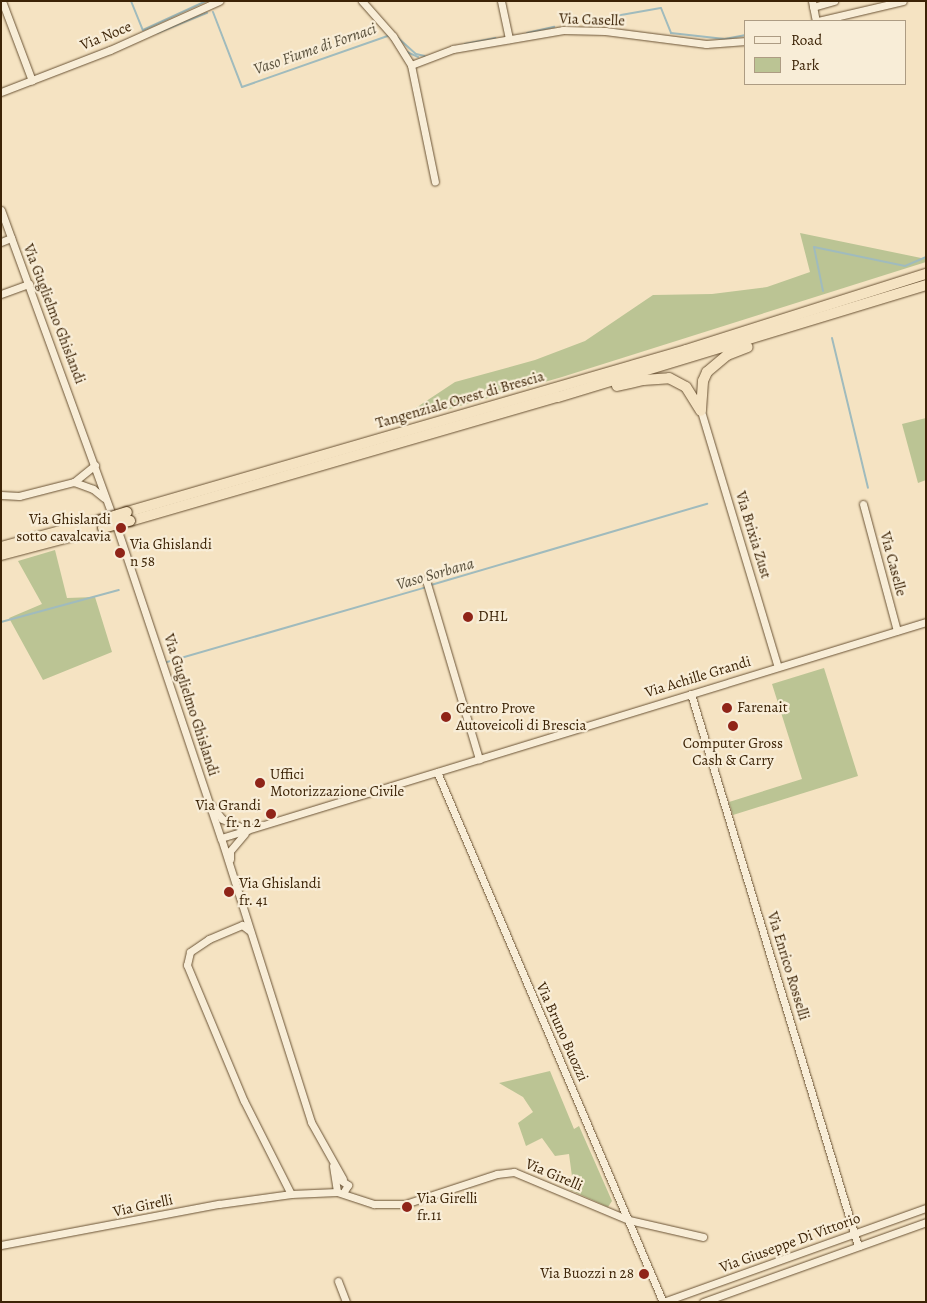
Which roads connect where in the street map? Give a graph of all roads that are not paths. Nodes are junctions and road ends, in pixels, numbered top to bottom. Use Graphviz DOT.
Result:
graph roads {
  1 [pos="2,1"];
  2 [pos="219,1"];
  3 [pos="362,1"];
  4 [pos="501,1"];
  5 [pos="834,1"];
  6 [pos="903,1"];
  7 [pos="813,4"];
  8 [pos="817,20"];
  9 [pos="821,20"];
  10 [pos="509,40"];
  11 [pos="744,41"];
  12 [pos="411,65"];
  13 [pos="32,81"];
  14 [pos="1,92"];
  15 [pos="436,182"];
  16 [pos="1,210"];
  17 [pos="11,238"];
  18 [pos="1,242"];
  19 [pos="926,274"];
  20 [pos="29,284"];
  21 [pos="926,285"];
  22 [pos="1,294"];
  23 [pos="798,324"];
  24 [pos="558,397"];
  25 [pos="701,411"];
  26 [pos="95,466"];
  27 [pos="74,482"];
  28 [pos="1,495"];
  29 [pos="863,504"];
  30 [pos="129,517"];
  31 [pos="102,524"];
  32 [pos="118,531"];
  33 [pos="1,547"];
  34 [pos="1,555"];
  35 [pos="426,580"];
  36 [pos="926,622"];
  37 [pos="897,631"];
  38 [pos="778,668"];
  39 [pos="690,694"];
  40 [pos="479,759"];
  41 [pos="437,772"];
  42 [pos="209,802"];
  43 [pos="234,826"];
  44 [pos="218,830"];
  45 [pos="249,830"];
  46 [pos="221,838"];
  47 [pos="230,865"];
  48 [pos="236,888"];
  49 [pos="242,925"];
  50 [pos="251,932"];
  51 [pos="259,958"];
  52 [pos="332,1163"];
  53 [pos="343,1180"];
  54 [pos="335,1182"];
  55 [pos="348,1187"];
  56 [pos="340,1193"];
  57 [pos="291,1194"];
  58 [pos="365,1202"];
  59 [pos="926,1208"];
  60 [pos="630,1220"];
  61 [pos="926,1222"];
  62 [pos="856,1234"];
  63 [pos="703,1237"];
  64 [pos="1,1245"];
  65 [pos="858,1246"];
  66 [pos="338,1281"];
  67 [pos="346,1302"];
  68 [pos="663,1302"];
  69 [pos="703,1302"];
  1 -- 13 [label="street"];
  2 -- 13 [label="street, Via Noce"];
  3 -- 12 [label="street"];
  4 -- 10 [label="street"];
  5 -- 7 [label="street"];
  6 -- 9 [label="street"];
  7 -- 8 [label="street"];
  10 -- 11 [label="street, Via Caselle"];
  10 -- 12 [label="street, Via Caselle"];
  12 -- 15 [label="street"];
  13 -- 14 [label="street, Via Noce"];
  16 -- 17 [label="street, Via Guglielmo Ghislandi"];
  17 -- 18 [label="street"];
  17 -- 20 [label="street, Via Guglielmo Ghislandi"];
  19 -- 30 [label="highway, Tangenziale Ovest di Brescia"];
  20 -- 22 [label="street"];
  20 -- 26 [label="street, Via Guglielmo Ghislandi"];
  21 -- 23 [label="highway, Tangenziale Ovest di Brescia"];
  23 -- 24 [label="highway, Tangenziale Ovest di Brescia"];
  23 -- 25 [label="highway"];
  24 -- 25 [label="highway"];
  24 -- 30 [label="highway, Tangenziale Ovest di Brescia"];
  25 -- 38 [label="street, Via Brixia Zust"];
  26 -- 27 [label="street"];
  26 -- 27 [label="street, Via Guglielmo Ghislandi"];
  27 -- 28 [label="street"];
  29 -- 37 [label="street, Via Caselle"];
  30 -- 31 [label="highway, Tangenziale Ovest di Brescia, bridge"];
  31 -- 33 [label="highway, Tangenziale Ovest di Brescia"];
  31 -- 34 [label="highway, Tangenziale Ovest di Brescia"];
  32 -- 42 [label="street, Via Guglielmo Ghislandi"];
  35 -- 40 [label="street"];
  36 -- 37 [label="street, Via Achille Grandi"];
  37 -- 38 [label="street, Via Achille Grandi"];
  38 -- 39 [label="street, Via Achille Grandi"];
  39 -- 40 [label="street, Via Achille Grandi"];
  39 -- 62 [label="street, Via Enrico Rosselli"];
  40 -- 41 [label="street, Via Achille Grandi"];
  41 -- 45 [label="street, Via Achille Grandi"];
  41 -- 60 [label="street, Via Bruno Buozzi"];
  42 -- 43 [label="street"];
  42 -- 44 [label="street, Via Guglielmo Ghislandi"];
  43 -- 44 [label="street"];
  43 -- 45 [label="street"];
  44 -- 46 [label="street, Via Guglielmo Ghislandi"];
  45 -- 46 [label="street, Via Achille Grandi"];
  45 -- 47 [label="street, Via Achille Grandi"];
  46 -- 47 [label="street, Via Guglielmo Ghislandi"];
  47 -- 48 [label="street, Via Guglielmo Ghislandi"];
  48 -- 49 [label="street, Via Guglielmo Ghislandi"];
  48 -- 50 [label="street, Via Guglielmo Ghislandi"];
  49 -- 50 [label="street"];
  49 -- 51 [label="street, Via Guglielmo Ghislandi"];
  49 -- 57 [label="street"];
  50 -- 51 [label="street, Via Guglielmo Ghislandi"];
  51 -- 52 [label="street, Via Guglielmo Ghislandi"];
  52 -- 53 [label="street, Via Guglielmo Ghislandi"];
  52 -- 54 [label="street, Via Guglielmo Ghislandi"];
  53 -- 54 [label="street"];
  53 -- 55 [label="street"];
  54 -- 56 [label="street"];
  55 -- 56 [label="street"];
  55 -- 58 [label="street"];
  56 -- 57 [label="street, Via Girelli"];
  56 -- 58 [label="street, Via Girelli"];
  57 -- 64 [label="street, Via Girelli"];
  58 -- 60 [label="street, Via Girelli"];
  59 -- 62 [label="street, Via Giuseppe Di Vittorio"];
  60 -- 63 [label="street, Via Girelli"];
  60 -- 68 [label="street, Via Bruno Buozzi"];
  61 -- 65 [label="street, Via Giuseppe Di Vittorio"];
  62 -- 65 [label="street, Via Enrico Rosselli"];
  62 -- 68 [label="street, Via Giuseppe Di Vittorio"];
  65 -- 69 [label="street, Via Giuseppe Di Vittorio"];
  66 -- 67 [label="street"];
}
